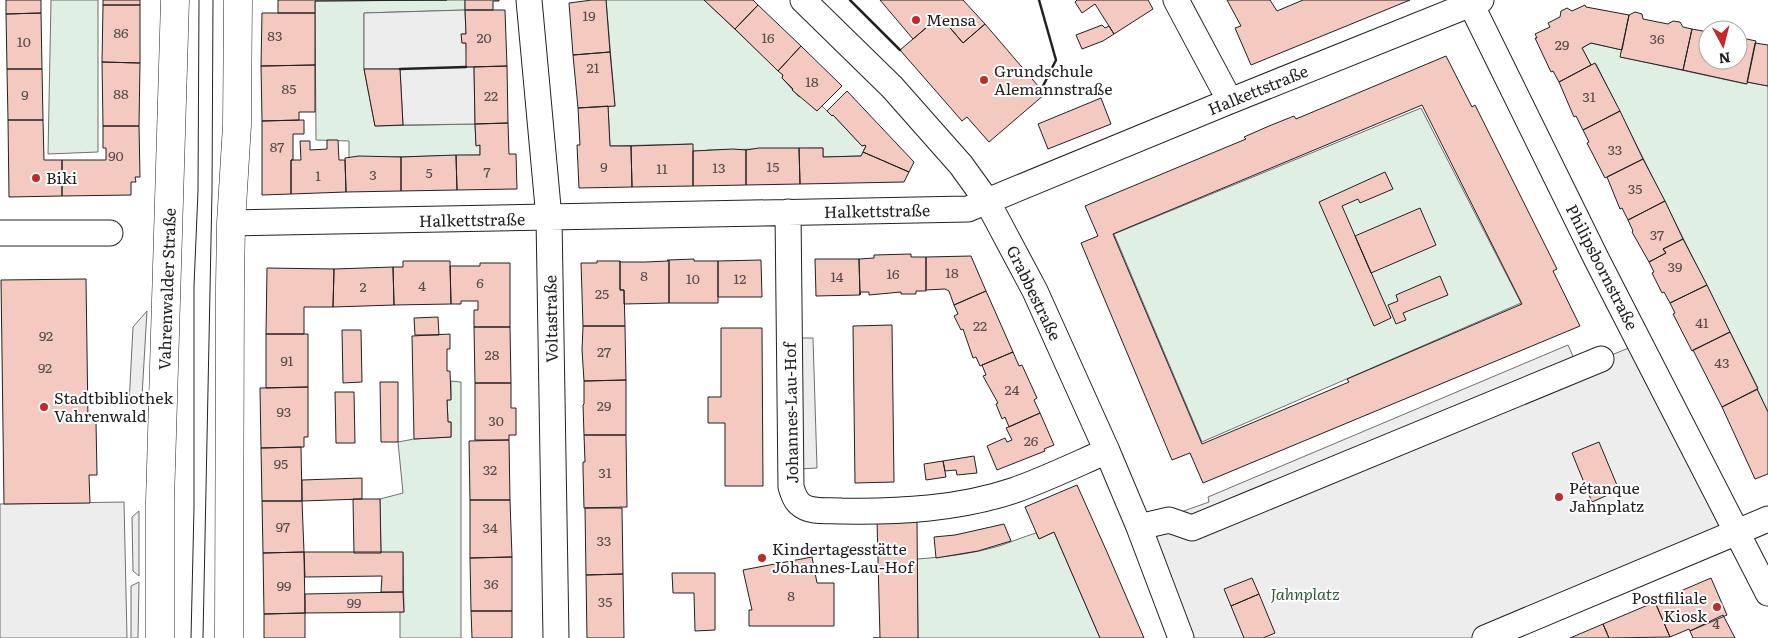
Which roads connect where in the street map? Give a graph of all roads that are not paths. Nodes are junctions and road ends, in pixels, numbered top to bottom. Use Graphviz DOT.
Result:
graph roads {
  1 [pos="175,0"];
  2 [pos="238,0"];
  3 [pos="529,0"];
  4 [pos="803,0"];
  5 [pos="1176,0"];
  6 [pos="1474,1"];
  7 [pos="1230,101"];
  8 [pos="987,201"];
  9 [pos="788,212"];
  10 [pos="549,218"];
  11 [pos="231,223"];
  12 [pos="0,233"];
  13 [pos="110,233"];
  14 [pos="1601,360"];
  15 [pos="1107,451"];
  16 [pos="1768,519"];
  17 [pos="1139,527"];
  18 [pos="1736,533"];
  19 [pos="1768,593"];
  20 [pos="160,638"];
  21 [pos="229,638"];
  22 [pos="556,638"];
  23 [pos="1181,638"];
  24 [pos="1485,638"];
  1 -- 20 [label="main road, Vahrenwalder Straße"];
  2 -- 11 [label="main road"];
  3 -- 10 [label="street, Voltastraße"];
  4 -- 8 [label="street, Grabbestraße"];
  5 -- 7 [label="street"];
  6 -- 7 [label="street, Halkettstraße"];
  6 -- 18 [label="street, Philipsbornstraße"];
  7 -- 8 [label="street, Halkettstraße"];
  8 -- 9 [label="street, Halkettstraße"];
  8 -- 15 [label="street, Grabbestraße"];
  9 -- 10 [label="street, Halkettstraße"];
  9 -- 15 [label="street, Johannes-Lau-Hof"];
  10 -- 11 [label="street, Halkettstraße"];
  10 -- 22 [label="street, Voltastraße"];
  11 -- 21 [label="main road"];
  12 -- 13 [label="street"];
  14 -- 17 [label="street"];
  15 -- 17 [label="street, Grabbestraße"];
  16 -- 18 [label="street"];
  17 -- 23 [label="street, Grabbestraße"];
  18 -- 19 [label="street, Philipsbornstraße"];
  18 -- 24 [label="street"];
}
